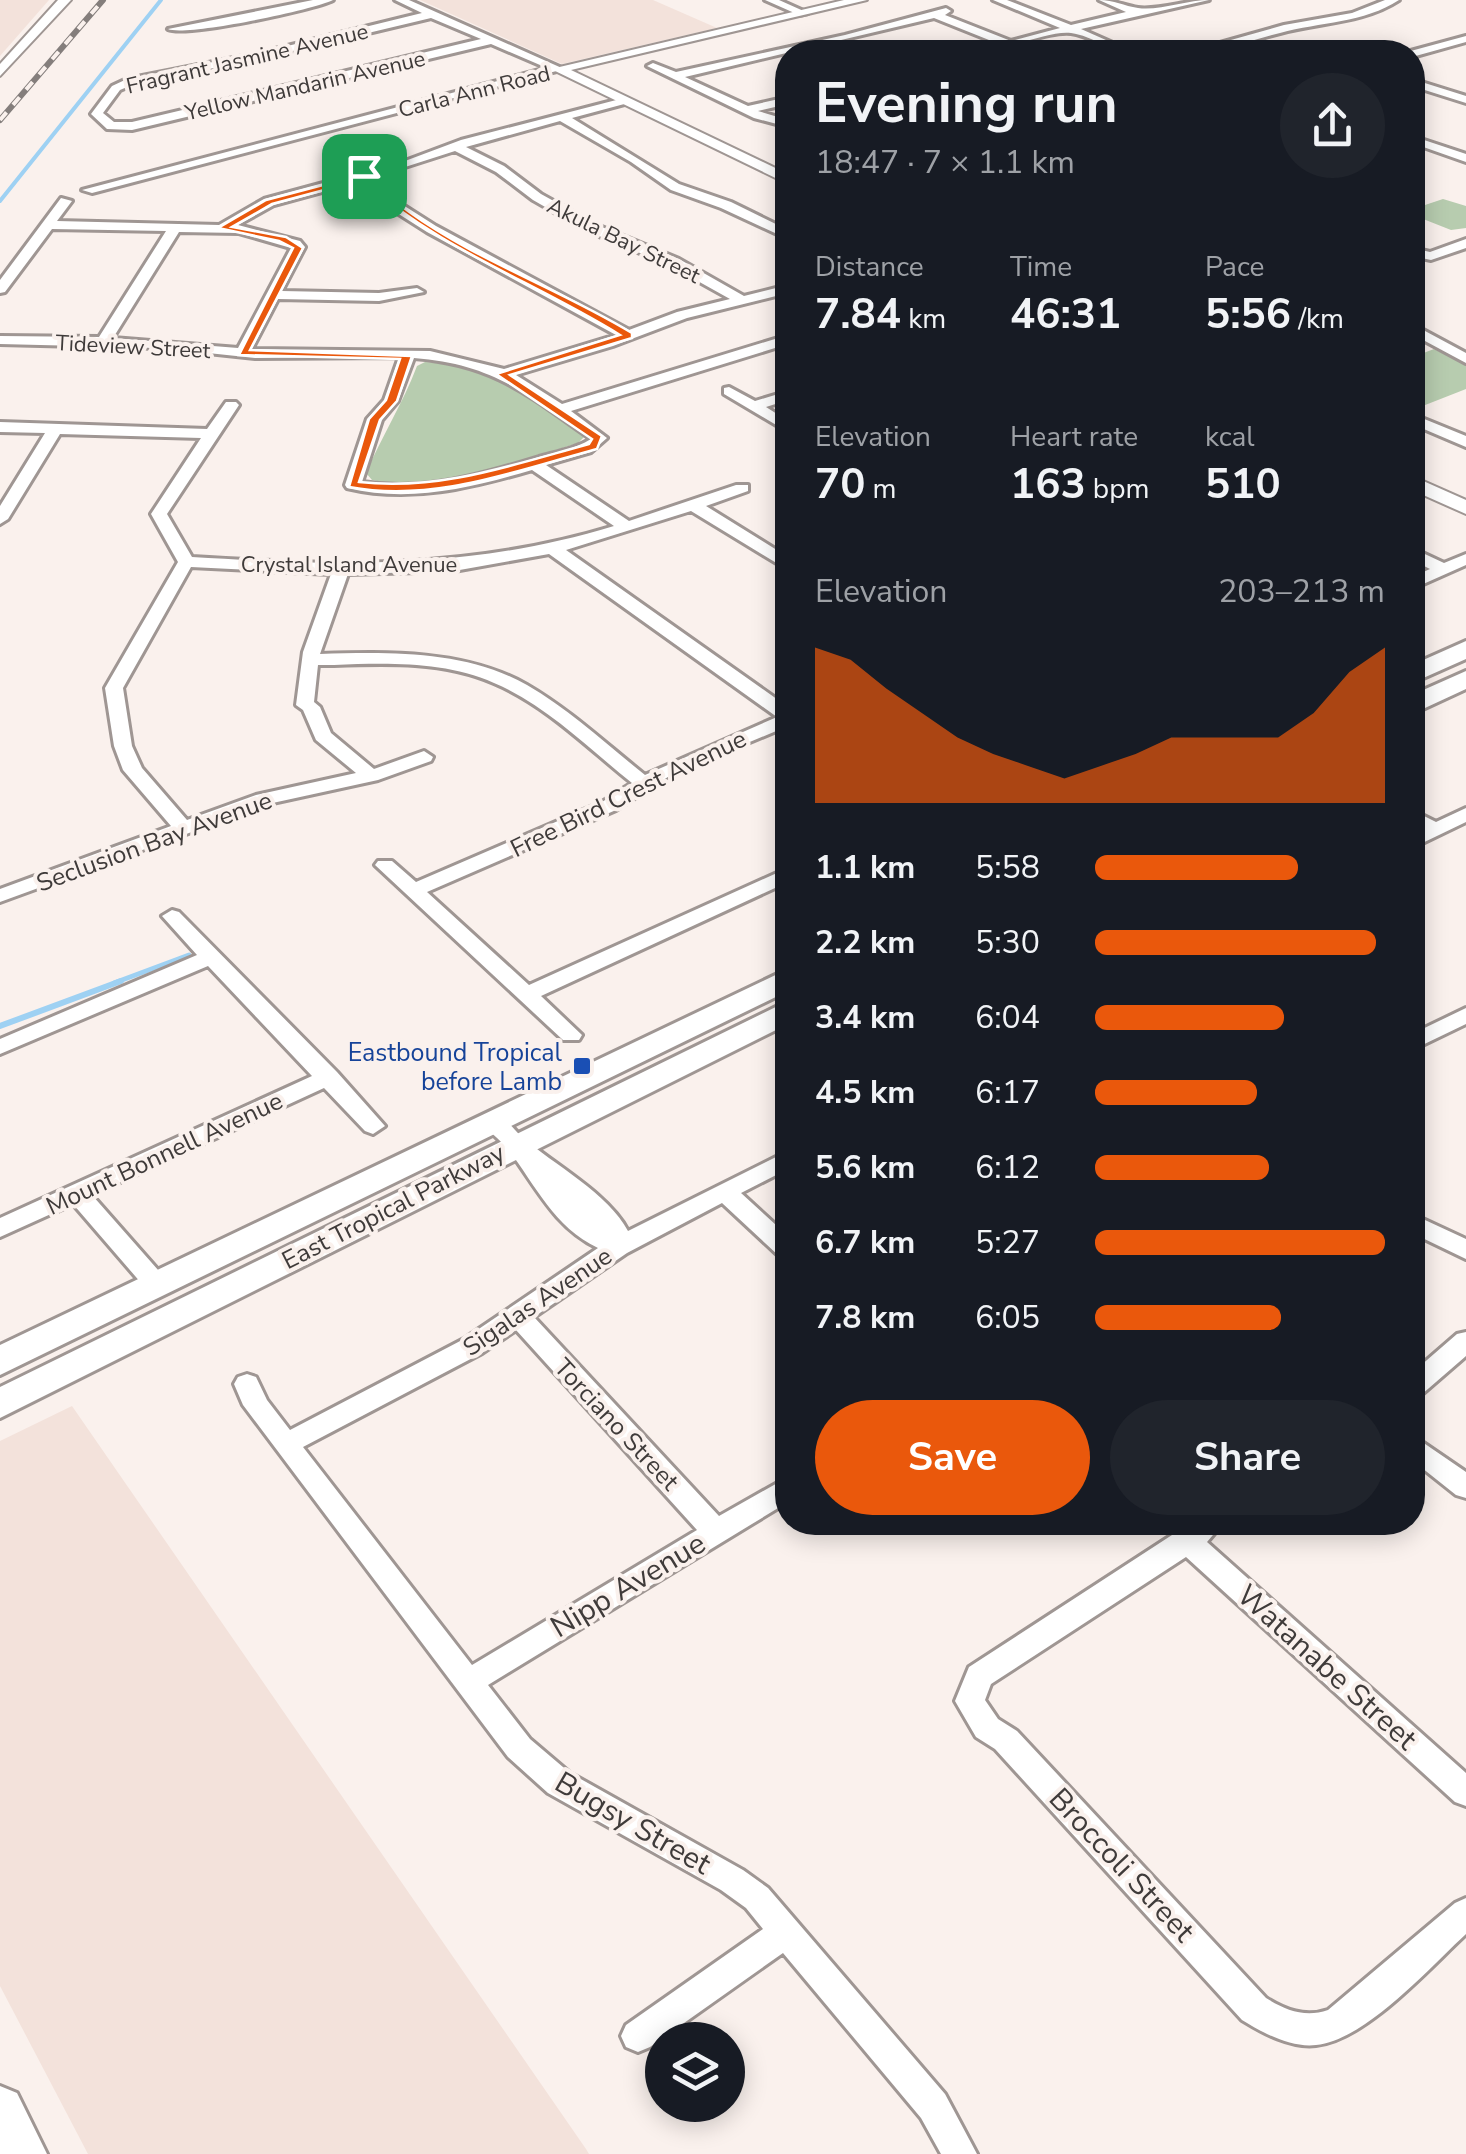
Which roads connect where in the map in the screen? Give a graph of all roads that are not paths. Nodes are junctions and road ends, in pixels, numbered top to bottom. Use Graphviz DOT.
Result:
graph roads {
  1 [pos="66,0"];
  2 [pos="328,0"];
  3 [pos="400,0"];
  4 [pos="770,0"];
  5 [pos="861,0"];
  6 [pos="998,0"];
  7 [pos="1104,0"];
  8 [pos="1204,0"];
  9 [pos="1394,0"];
  10 [pos="1138,12"];
  11 [pos="433,14"];
  12 [pos="803,14"];
  13 [pos="1072,28"];
  14 [pos="173,29"];
  15 [pos="1466,39"];
  16 [pos="493,40"];
  17 [pos="840,40"];
  18 [pos="1001,40"];
  19 [pos="1026,40"];
  20 [pos="1100,40"];
  21 [pos="1240,40"];
  22 [pos="1449,44"];
  23 [pos="1466,49"];
  24 [pos="1425,50"];
  25 [pos="775,52"];
  26 [pos="653,66"];
  27 [pos="558,69"];
  28 [pos="0,72"];
  29 [pos="674,76"];
  30 [pos="1425,86"];
  31 [pos="1466,100"];
  32 [pos="624,101"];
  33 [pos="775,103"];
  34 [pos="747,110"];
  35 [pos="563,118"];
  36 [pos="775,120"];
  37 [pos="117,127"];
  38 [pos="1425,144"];
  39 [pos="455,146"];
  40 [pos="1466,158"];
  41 [pos="775,174"];
  42 [pos="364,176"];
  43 [pos="48,225"];
  44 [pos="176,226"];
  45 [pos="223,228"];
  46 [pos="775,230"];
  47 [pos="1466,243"];
  48 [pos="1425,255"];
  49 [pos="0,288"];
  50 [pos="417,292"];
  51 [pos="775,292"];
  52 [pos="272,294"];
  53 [pos="743,301"];
  54 [pos="628,336"];
  55 [pos="1425,336"];
  56 [pos="0,340"];
  57 [pos="1466,340"];
  58 [pos="103,342"];
  59 [pos="775,343"];
  60 [pos="1446,348"];
  61 [pos="243,353"];
  62 [pos="406,356"];
  63 [pos="1466,360"];
  64 [pos="502,374"];
  65 [pos="729,391"];
  66 [pos="775,399"];
  67 [pos="230,405"];
  68 [pos="752,407"];
  69 [pos="558,410"];
  70 [pos="775,420"];
  71 [pos="1425,424"];
  72 [pos="0,426"];
  73 [pos="56,428"];
  74 [pos="209,434"];
  75 [pos="1466,442"];
  76 [pos="534,464"];
  77 [pos="742,488"];
  78 [pos="1425,488"];
  79 [pos="692,505"];
  80 [pos="1466,508"];
  81 [pos="0,518"];
  82 [pos="624,526"];
  83 [pos="550,547"];
  84 [pos="775,558"];
  85 [pos="1466,559"];
  86 [pos="1425,560"];
  87 [pos="186,562"];
  88 [pos="342,568"];
  89 [pos="1445,570"];
  90 [pos="1425,578"];
  91 [pos="1466,649"];
  92 [pos="310,660"];
  93 [pos="1425,670"];
  94 [pos="1466,679"];
  95 [pos="1425,700"];
  96 [pos="775,709"];
  97 [pos="775,723"];
  98 [pos="424,756"];
  99 [pos="371,776"];
  100 [pos="645,784"];
  101 [pos="1466,814"];
  102 [pos="1425,824"];
  103 [pos="183,828"];
  104 [pos="1435,830"];
  105 [pos="1425,835"];
  106 [pos="385,864"];
  107 [pos="775,880"];
  108 [pos="413,891"];
  109 [pos="0,896"];
  110 [pos="172,916"];
  111 [pos="211,957"];
  112 [pos="775,985"];
  113 [pos="526,994"];
  114 [pos="1466,1015"];
  115 [pos="775,1017"];
  116 [pos="570,1035"];
  117 [pos="1425,1037"];
  118 [pos="0,1047"];
  119 [pos="329,1078"];
  120 [pos="373,1126"];
  121 [pos="504,1132"];
  122 [pos="775,1166"];
  123 [pos="725,1192"];
  124 [pos="78,1193"];
  125 [pos="0,1228"];
  126 [pos="1425,1229"];
  127 [pos="775,1238"];
  128 [pos="618,1247"];
  129 [pos="1466,1250"];
  130 [pos="157,1285"];
  131 [pos="518,1316"];
  132 [pos="1466,1341"];
  133 [pos="0,1361"];
  134 [pos="1425,1377"];
  135 [pos="247,1384"];
  136 [pos="0,1404"];
  137 [pos="286,1444"];
  138 [pos="1425,1456"];
  139 [pos="1466,1488"];
  140 [pos="775,1496"];
  141 [pos="716,1532"];
  142 [pos="1195,1535"];
  143 [pos="1203,1535"];
  144 [pos="469,1682"];
  145 [pos="1466,1792"];
  146 [pos="1466,1913"];
  147 [pos="788,1931"];
  148 [pos="638,2036"];
  149 [pos="0,2110"];
  150 [pos="22,2154"];
  151 [pos="960,2154"];
  1 -- 28 [label="street"];
  2 -- 14 [label="street"];
  3 -- 11 [label="street"];
  4 -- 12 [label="street"];
  5 -- 12 [label="street, Carla Ann Road"];
  6 -- 13 [label="street"];
  7 -- 10 [label="street"];
  8 -- 10 [label="street"];
  9 -- 21 [label="street"];
  10 -- 13 [label="street"];
  11 -- 16 [label="street"];
  11 -- 37 [label="street, Fragrant Jasmine Avenue"];
  12 -- 27 [label="street, Carla Ann Road"];
  13 -- 19 [label="street"];
  13 -- 20 [label="street"];
  15 -- 22 [label="street"];
  16 -- 27 [label="street"];
  16 -- 37 [label="street, Yellow Mandarin Avenue"];
  17 -- 18 [label="street"];
  22 -- 23 [label="street"];
  22 -- 24 [label="street"];
  25 -- 29 [label="street"];
  26 -- 29 [label="street"];
  27 -- 32 [label="street"];
  27 -- 43 [label="street, Carla Ann Road"];
  29 -- 34 [label="street"];
  30 -- 31 [label="street"];
  32 -- 35 [label="street"];
  32 -- 41 [label="street"];
  33 -- 34 [label="street"];
  34 -- 36 [label="street"];
  35 -- 39 [label="street"];
  35 -- 46 [label="street"];
  38 -- 40 [label="street"];
  39 -- 42 [label="street"];
  39 -- 53 [label="street, Akula Bay Street"];
  42 -- 45 [label="street"];
  42 -- 54 [label="street"];
  43 -- 44 [label="street"];
  43 -- 49 [label="street"];
  44 -- 45 [label="street"];
  44 -- 58 [label="street"];
  45 -- 52 [label="street"];
  47 -- 48 [label="street"];
  50 -- 52 [label="street"];
  51 -- 53 [label="street"];
  52 -- 61 [label="street"];
  53 -- 54 [label="street"];
  54 -- 64 [label="street"];
  55 -- 60 [label="street"];
  56 -- 58 [label="street, Tideview Street"];
  57 -- 60 [label="street"];
  58 -- 61 [label="street, Tideview Street"];
  59 -- 69 [label="street"];
  60 -- 63 [label="street"];
  61 -- 62 [label="street, Tideview Street"];
  62 -- 64 [label="street, Tideview Street"];
  62 -- 76 [label="street"];
  64 -- 69 [label="street, Tideview Street"];
  65 -- 68 [label="street"];
  66 -- 68 [label="street"];
  67 -- 74 [label="street"];
  68 -- 70 [label="street"];
  69 -- 76 [label="street, Tideview Street"];
  71 -- 75 [label="street"];
  72 -- 73 [label="street"];
  73 -- 74 [label="street"];
  73 -- 81 [label="street"];
  74 -- 87 [label="street"];
  76 -- 82 [label="street"];
  77 -- 79 [label="street, Crystal Island Avenue"];
  78 -- 80 [label="street"];
  79 -- 82 [label="street, Crystal Island Avenue"];
  79 -- 84 [label="street"];
  82 -- 83 [label="street, Crystal Island Avenue"];
  83 -- 88 [label="street, Crystal Island Avenue"];
  83 -- 96 [label="street"];
  85 -- 89 [label="street"];
  86 -- 89 [label="street"];
  87 -- 88 [label="street, Crystal Island Avenue"];
  87 -- 103 [label="street"];
  88 -- 92 [label="street"];
  89 -- 90 [label="street"];
  91 -- 93 [label="main road"];
  92 -- 99 [label="street"];
  92 -- 100 [label="street"];
  94 -- 95 [label="main road"];
  97 -- 100 [label="street, Free Bird Crest Avenue"];
  98 -- 99 [label="street, Seclusion Bay Avenue"];
  99 -- 103 [label="street, Seclusion Bay Avenue"];
  100 -- 108 [label="street, Free Bird Crest Avenue"];
  101 -- 104 [label="street"];
  102 -- 104 [label="street"];
  103 -- 109 [label="street, Seclusion Bay Avenue"];
  104 -- 105 [label="street"];
  106 -- 108 [label="street"];
  107 -- 113 [label="street"];
  108 -- 113 [label="street"];
  110 -- 111 [label="street"];
  111 -- 118 [label="street"];
  111 -- 119 [label="street"];
  112 -- 121 [label="main road, East Tropical Parkway"];
  113 -- 116 [label="street"];
  114 -- 117 [label="street"];
  115 -- 121 [label="main road, East Tropical Parkway"];
  119 -- 120 [label="street"];
  119 -- 124 [label="street, Mount Bonnell Avenue"];
  121 -- 128 [label="street"];
  121 -- 130 [label="main road, East Tropical Parkway"];
  121 -- 136 [label="main road, East Tropical Parkway"];
  122 -- 123 [label="street, Sigalas Avenue"];
  123 -- 127 [label="street"];
  123 -- 128 [label="street, Sigalas Avenue"];
  124 -- 125 [label="street, Mount Bonnell Avenue"];
  124 -- 130 [label="street"];
  126 -- 129 [label="street"];
  128 -- 131 [label="street, Sigalas Avenue"];
  130 -- 133 [label="main road, East Tropical Parkway"];
  131 -- 137 [label="street, Sigalas Avenue"];
  131 -- 141 [label="street, Torciano Street"];
  132 -- 134 [label="street"];
  135 -- 137 [label="street, Bugsy Street"];
  137 -- 144 [label="street, Bugsy Street"];
  138 -- 139 [label="street"];
  140 -- 141 [label="street, Nipp Avenue"];
  141 -- 144 [label="street, Nipp Avenue"];
  142 -- 146 [label="street, Broccoli Street"];
  143 -- 145 [label="street, Watanabe Street"];
  144 -- 147 [label="street, Bugsy Street"];
  147 -- 148 [label="street"];
  147 -- 151 [label="street, Bugsy Street"];
  149 -- 150 [label="main road"];
}
